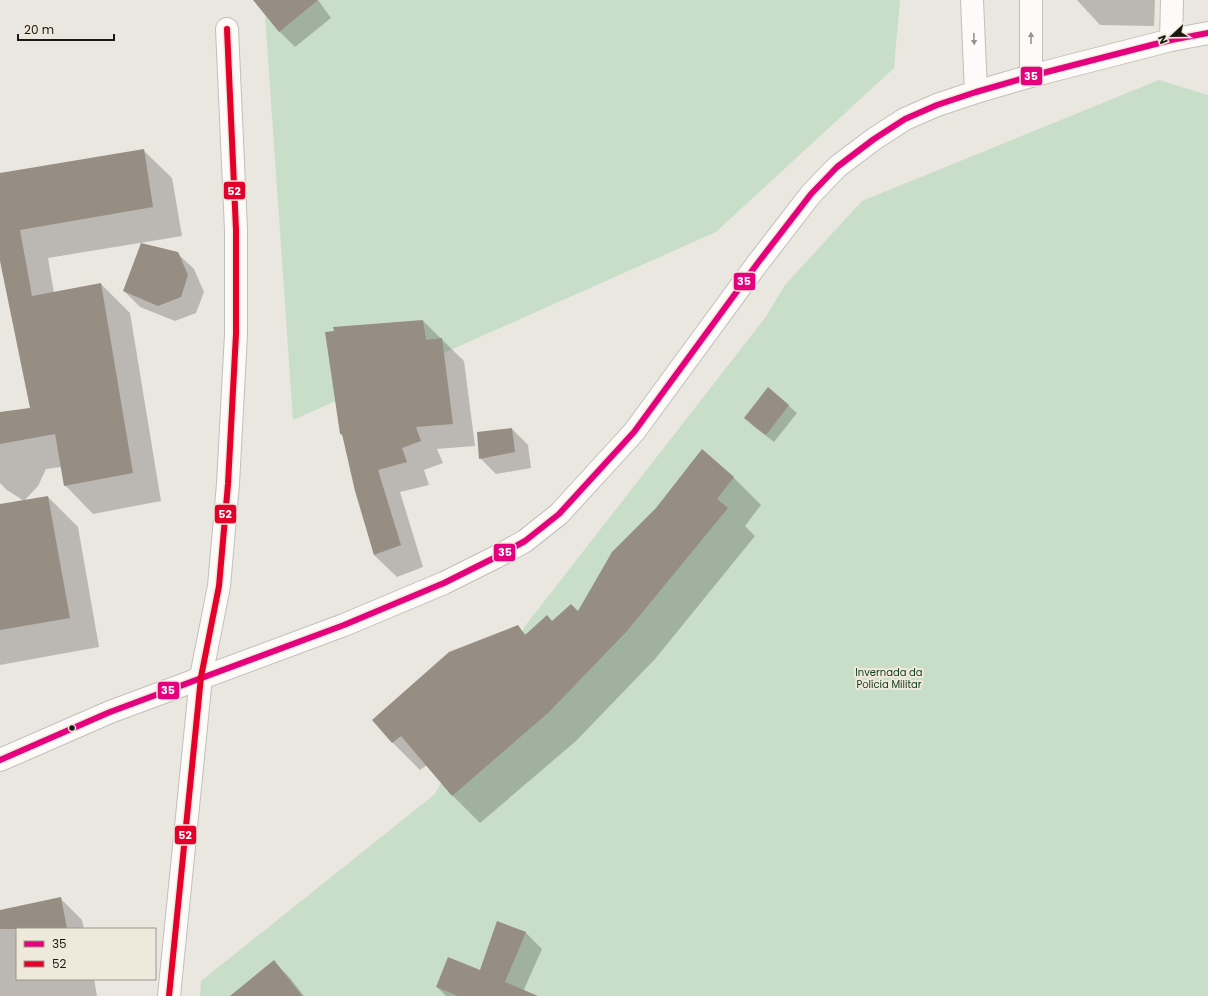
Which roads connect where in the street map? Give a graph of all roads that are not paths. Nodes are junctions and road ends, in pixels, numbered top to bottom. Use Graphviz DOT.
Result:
graph roads {
  1 [pos="972,0"];
  2 [pos="1031,0"];
  3 [pos="1172,0"];
  4 [pos="227,29"];
  5 [pos="1208,33"];
  6 [pos="1171,40"];
  7 [pos="1032,76"];
  8 [pos="976,92"];
  9 [pos="201,678"];
  10 [pos="0,760"];
  11 [pos="168,996"];
  1 -- 8 [label="main road, one-way"];
  7 -- 2 [label="main road, one-way"];
  3 -- 6 [label="main road"];
  4 -- 9 [label="main road"];
  5 -- 6 [label="main road"];
  6 -- 7 [label="main road"];
  7 -- 8 [label="main road"];
  8 -- 9 [label="main road"];
  9 -- 10 [label="main road"];
  9 -- 11 [label="main road"];
}
